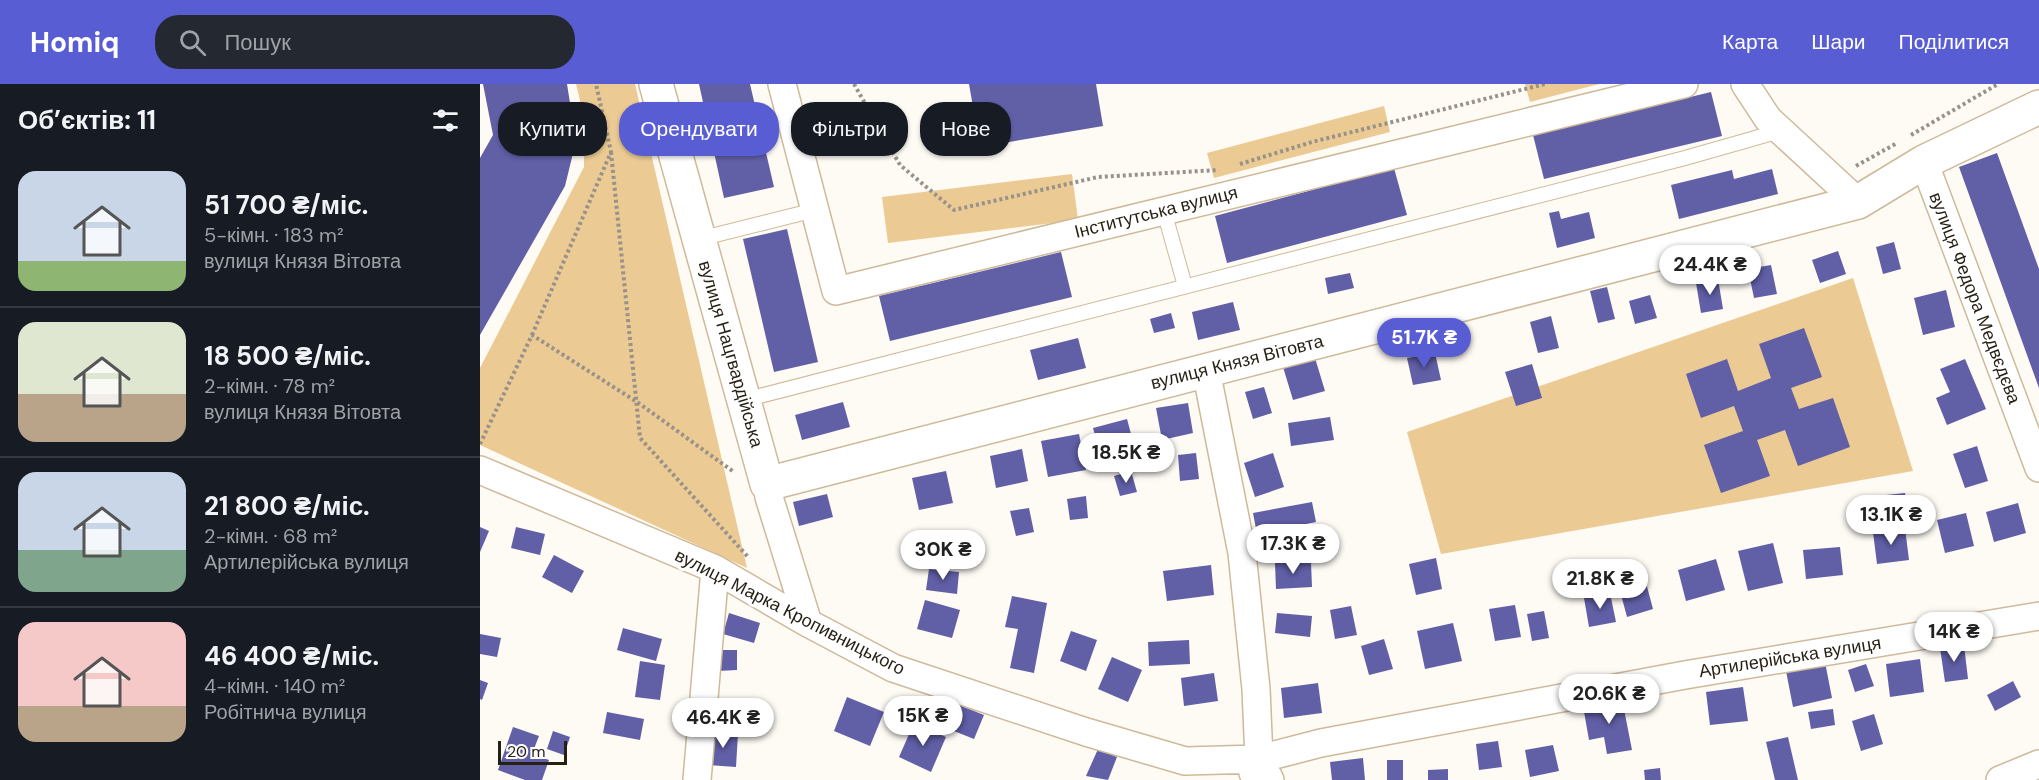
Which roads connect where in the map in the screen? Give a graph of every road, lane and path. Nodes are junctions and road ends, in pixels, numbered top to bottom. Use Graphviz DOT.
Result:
graph roads {
  1 [pos="596,84"];
  2 [pos="656,84"];
  3 [pos="782,84"];
  4 [pos="855,84"];
  5 [pos="1545,84"];
  6 [pos="1684,84"];
  7 [pos="1745,84"];
  8 [pos="1998,84"];
  9 [pos="2039,108"];
  10 [pos="1780,131"];
  11 [pos="611,152"];
  12 [pos="1924,162"];
  13 [pos="1233,166"];
  14 [pos="1222,170"];
  15 [pos="1833,179"];
  16 [pos="1858,202"];
  17 [pos="815,210"];
  18 [pos="1164,211"];
  19 [pos="699,239"];
  20 [pos="1185,286"];
  21 [pos="532,335"];
  22 [pos="1206,370"];
  23 [pos="744,400"];
  24 [pos="637,402"];
  25 [pos="480,444"];
  26 [pos="2039,468"];
  27 [pos="480,470"];
  28 [pos="768,490"];
  29 [pos="752,562"];
  30 [pos="715,569"];
  31 [pos="2039,616"];
  32 [pos="808,623"];
  33 [pos="2039,764"];
  34 [pos="1260,773"];
  35 [pos="697,780"];
  36 [pos="2000,780"];
  1 -- 11 [label="path"];
  2 -- 19 [label="street, вулиця Нацгвардійська"];
  3 -- 17 [label="street, Інститутська вулиця"];
  4 -- 14 [label="path"];
  5 -- 13 [label="path"];
  6 -- 18 [label="street, Інститутська вулиця"];
  7 -- 10 [label="street"];
  8 -- 15 [label="path"];
  9 -- 12 [label="street, вулиця Князя Вітовта"];
  10 -- 15 [label="street"];
  10 -- 20 [label="lane"];
  11 -- 21 [label="path"];
  11 -- 24 [label="path"];
  12 -- 16 [label="street, вулиця Князя Вітовта"];
  12 -- 26 [label="street, вулиця Федора Медвєдєва"];
  15 -- 16 [label="street"];
  16 -- 22 [label="street, вулиця Князя Вітовта"];
  17 -- 18 [label="street, Інститутська вулиця"];
  17 -- 19 [label="lane"];
  18 -- 20 [label="lane"];
  19 -- 23 [label="street, вулиця Нацгвардійська"];
  20 -- 23 [label="lane"];
  21 -- 24 [label="path"];
  21 -- 25 [label="path"];
  22 -- 28 [label="street, вулиця Князя Вітовта"];
  22 -- 34 [label="street"];
  23 -- 28 [label="street, вулиця Нацгвардійська"];
  24 -- 28 [label="path"];
  24 -- 29 [label="path"];
  27 -- 30 [label="street, вулиця Марка Кропивницького"];
  28 -- 32 [label="street, вулиця Нацгвардійська"];
  30 -- 32 [label="street, вулиця Марка Кропивницького"];
  30 -- 35 [label="street"];
  31 -- 34 [label="street, Артилерійська вулиця"];
  32 -- 34 [label="street, вулиця Марка Кропивницького"];
  33 -- 36 [label="street"];
}
